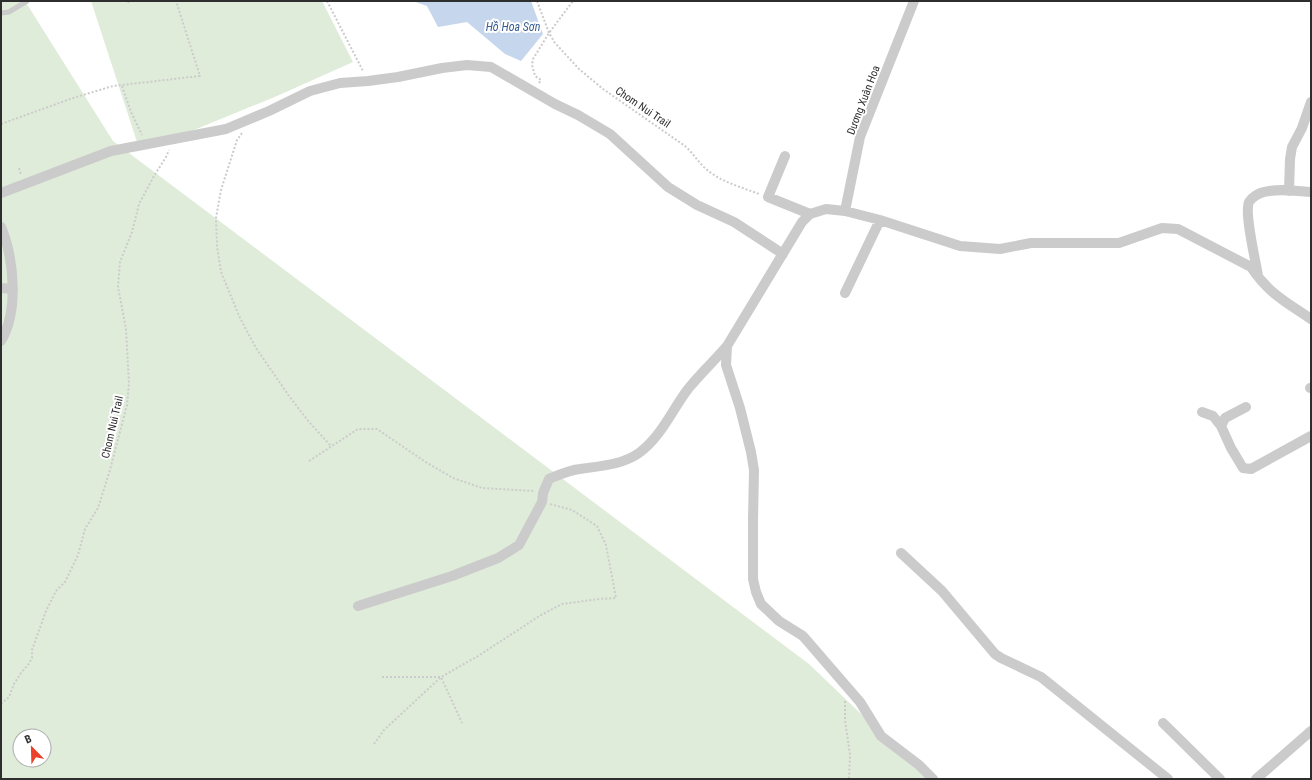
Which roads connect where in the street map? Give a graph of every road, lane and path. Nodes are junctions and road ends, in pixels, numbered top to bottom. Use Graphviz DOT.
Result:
graph roads {
  1 [pos="27,1"];
  2 [pos="176,1"];
  3 [pos="327,1"];
  4 [pos="537,1"];
  5 [pos="573,1"];
  6 [pos="914,1"];
  7 [pos="1,13"];
  8 [pos="549,33"];
  9 [pos="368,81"];
  10 [pos="122,86"];
  11 [pos="534,91"];
  12 [pos="1311,102"];
  13 [pos="1,124"];
  14 [pos="246,128"];
  15 [pos="172,139"];
  16 [pos="146,144"];
  17 [pos="784,156"];
  18 [pos="1289,191"];
  19 [pos="1311,192"];
  20 [pos="1,193"];
  21 [pos="768,197"];
  22 [pos="845,211"];
  23 [pos="810,214"];
  24 [pos="880,220"];
  25 [pos="1,227"];
  26 [pos="783,254"];
  27 [pos="1259,279"];
  28 [pos="1,288"];
  29 [pos="13,289"];
  30 [pos="845,293"];
  31 [pos="1311,319"];
  32 [pos="1,341"];
  33 [pos="727,346"];
  34 [pos="1246,407"];
  35 [pos="1202,412"];
  36 [pos="1221,426"];
  37 [pos="1311,436"];
  38 [pos="331,446"];
  39 [pos="309,461"];
  40 [pos="542,497"];
  41 [pos="901,554"];
  42 [pos="358,606"];
  43 [pos="382,677"];
  44 [pos="441,677"];
  45 [pos="853,694"];
  46 [pos="1,704"];
  47 [pos="1163,722"];
  48 [pos="462,723"];
  49 [pos="1311,731"];
  50 [pos="374,744"];
  51 [pos="849,779"];
  52 [pos="933,779"];
  53 [pos="1168,779"];
  54 [pos="1220,779"];
  55 [pos="1256,779"];
  1 -- 7 [label="lane"];
  2 -- 10 [label="path"];
  3 -- 9 [label="path"];
  4 -- 8 [label="path, Chom Nui Trail"];
  5 -- 8 [label="path"];
  6 -- 22 [label="street, Dương Xuân Hoa"];
  8 -- 11 [label="path"];
  8 -- 21 [label="path, Chom Nui Trail"];
  9 -- 11 [label="street"];
  9 -- 15 [label="street"];
  10 -- 13 [label="path"];
  10 -- 16 [label="path"];
  11 -- 26 [label="street"];
  12 -- 18 [label="street"];
  14 -- 38 [label="path"];
  15 -- 16 [label="street"];
  15 -- 46 [label="path, Chom Nui Trail"];
  16 -- 20 [label="street"];
  17 -- 21 [label="street"];
  18 -- 19 [label="street"];
  18 -- 27 [label="street"];
  21 -- 23 [label="street"];
  22 -- 23 [label="street"];
  22 -- 24 [label="street"];
  23 -- 26 [label="street"];
  24 -- 27 [label="street"];
  24 -- 30 [label="street"];
  25 -- 29 [label="street"];
  26 -- 33 [label="street"];
  27 -- 31 [label="street"];
  28 -- 29 [label="street"];
  29 -- 32 [label="street"];
  33 -- 40 [label="street"];
  33 -- 45 [label="street"];
  34 -- 36 [label="street"];
  35 -- 36 [label="street"];
  36 -- 37 [label="street"];
  38 -- 39 [label="path"];
  38 -- 40 [label="path"];
  40 -- 42 [label="street"];
  40 -- 44 [label="path"];
  41 -- 53 [label="street"];
  43 -- 44 [label="path"];
  44 -- 48 [label="path"];
  44 -- 50 [label="path"];
  45 -- 51 [label="path"];
  45 -- 52 [label="street"];
  47 -- 54 [label="street"];
  49 -- 55 [label="street"];
}
